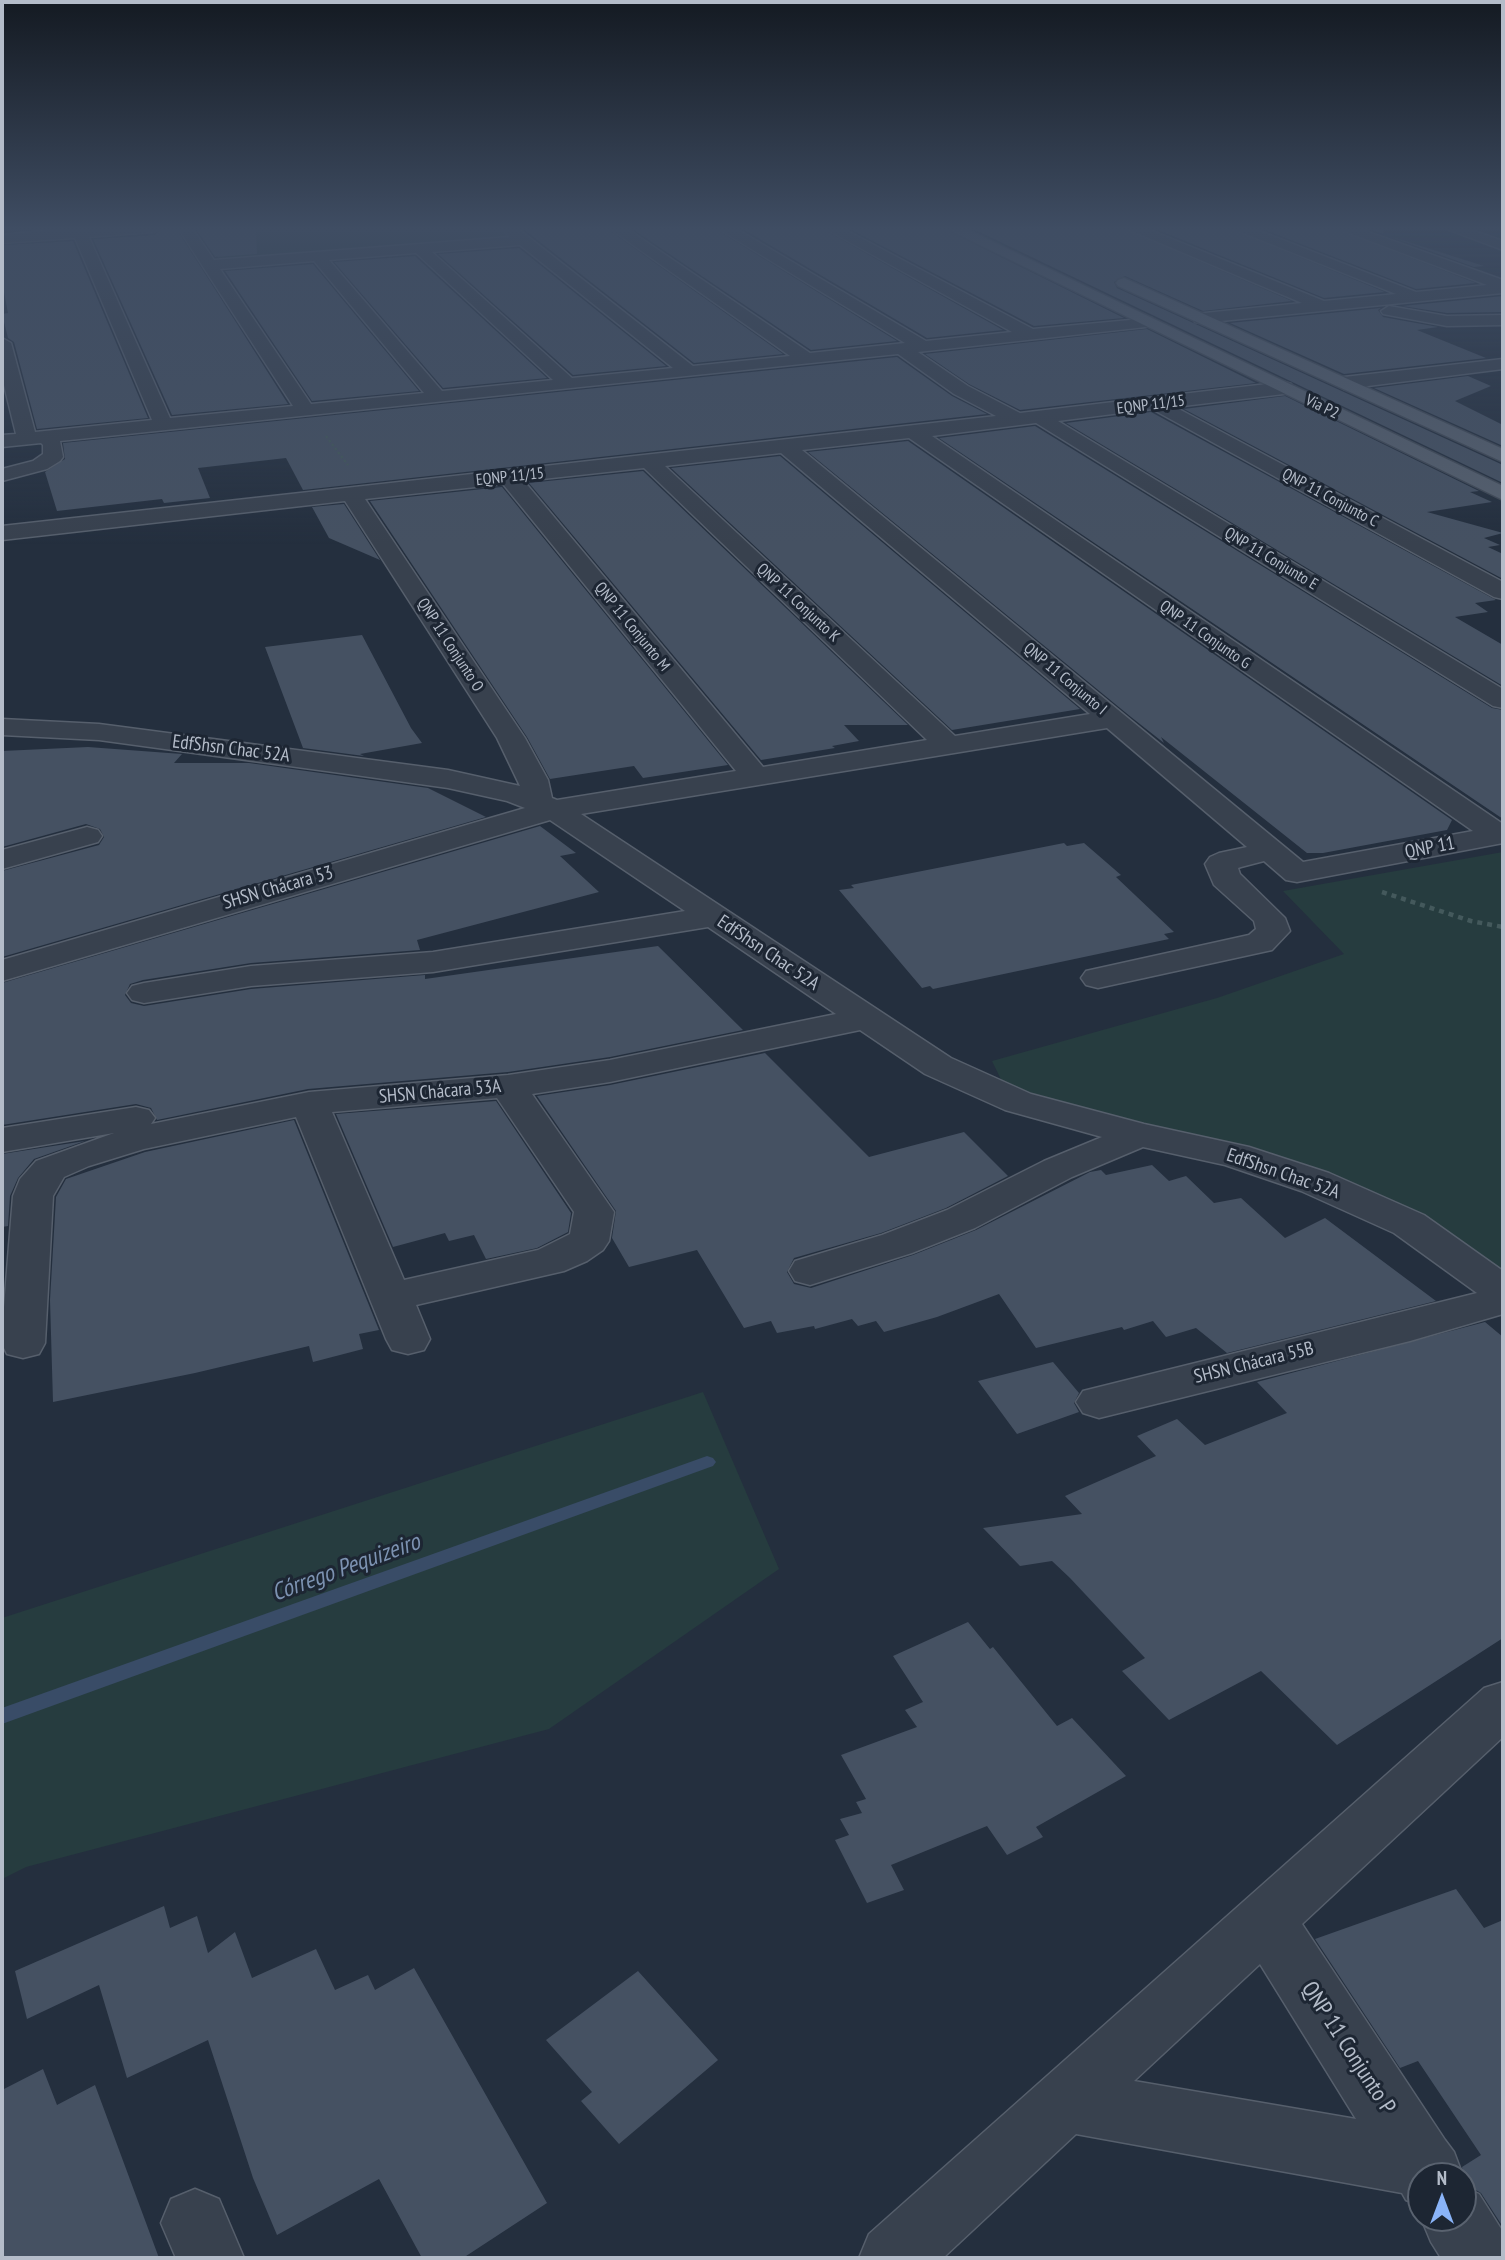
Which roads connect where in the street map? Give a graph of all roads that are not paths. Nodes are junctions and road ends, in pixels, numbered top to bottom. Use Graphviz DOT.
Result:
graph roads {
  1 [pos="124,333"];
  2 [pos="256,333"];
  3 [pos="383,333"];
  4 [pos="513,333"];
  5 [pos="641,333"];
  6 [pos="769,333"];
  7 [pos="901,333"];
  8 [pos="1034,333"];
  9 [pos="1170,333"];
  10 [pos="1235,333"];
  11 [pos="1029,334"];
  12 [pos="2,343"];
  13 [pos="922,346"];
  14 [pos="902,349"];
  15 [pos="806,359"];
  16 [pos="1503,364"];
  17 [pos="1468,368"];
  18 [pos="689,372"];
  19 [pos="1344,383"];
  20 [pos="1503,383"];
  21 [pos="568,384"];
  22 [pos="1284,388"];
  23 [pos="437,397"];
  24 [pos="1157,405"];
  25 [pos="306,411"];
  26 [pos="1028,418"];
  27 [pos="163,424"];
  28 [pos="913,432"];
  29 [pos="36,437"];
  30 [pos="2,441"];
  31 [pos="785,446"];
  32 [pos="1503,456"];
  33 [pos="648,461"];
  34 [pos="2,475"];
  35 [pos="509,477"];
  36 [pos="360,493"];
  37 [pos="1503,494"];
  38 [pos="2,533"];
  39 [pos="1503,592"];
  40 [pos="1503,700"];
  41 [pos="1113,719"];
  42 [pos="2,727"];
  43 [pos="949,746"];
  44 [pos="756,777"];
  45 [pos="546,806"];
  46 [pos="1501,835"];
  47 [pos="87,836"];
  48 [pos="1270,850"];
  49 [pos="2,860"];
  50 [pos="1347,864"];
  51 [pos="713,916"];
  52 [pos="2,971"];
  53 [pos="1098,978"];
  54 [pos="144,993"];
  55 [pos="866,1018"];
  56 [pos="508,1086"];
  57 [pos="309,1103"];
  58 [pos="239,1115"];
  59 [pos="1139,1135"];
  60 [pos="2,1140"];
  61 [pos="810,1270"];
  62 [pos="1503,1291"];
  63 [pos="391,1297"];
  64 [pos="1503,1300"];
  65 [pos="408,1339"];
  66 [pos="23,1343"];
  67 [pos="1099,1402"];
  68 [pos="1503,1704"];
  69 [pos="1266,1920"];
  70 [pos="1066,2101"];
  71 [pos="1421,2162"];
  72 [pos="1407,2179"];
  73 [pos="1463,2232"];
  74 [pos="893,2258"];
  75 [pos="1479,2258"];
  1 -- 27 [label="street"];
  2 -- 25 [label="street"];
  3 -- 23 [label="street"];
  4 -- 21 [label="street"];
  5 -- 18 [label="street"];
  6 -- 15 [label="street"];
  7 -- 13 [label="street"];
  8 -- 11 [label="street"];
  9 -- 22 [label="main road, Via P2"];
  10 -- 19 [label="main road, Via P2"];
  11 -- 13 [label="street"];
  12 -- 29 [label="street"];
  13 -- 14 [label="street"];
  14 -- 15 [label="street"];
  14 -- 26 [label="street"];
  15 -- 18 [label="street"];
  16 -- 17 [label="street"];
  17 -- 19 [label="street"];
  17 -- 20 [label="street"];
  18 -- 21 [label="street"];
  19 -- 32 [label="main road, Via P2"];
  21 -- 23 [label="street"];
  22 -- 24 [label="street, EQNP 11/15"];
  22 -- 37 [label="main road, Via P2"];
  23 -- 25 [label="street"];
  24 -- 26 [label="street, EQNP 11/15"];
  24 -- 39 [label="street, QNP 11 Conjunto C"];
  25 -- 27 [label="street"];
  26 -- 28 [label="street, EQNP 11/15"];
  26 -- 40 [label="street, QNP 11 Conjunto E"];
  27 -- 29 [label="street"];
  28 -- 31 [label="street, EQNP 11/15"];
  28 -- 46 [label="street, QNP 11 Conjunto G"];
  29 -- 30 [label="street"];
  29 -- 34 [label="street"];
  31 -- 33 [label="street, EQNP 11/15"];
  31 -- 41 [label="street, QNP 11 Conjunto I"];
  33 -- 35 [label="street, EQNP 11/15"];
  33 -- 43 [label="street, QNP 11 Conjunto K"];
  35 -- 36 [label="street, EQNP 11/15"];
  35 -- 44 [label="street, QNP 11 Conjunto M"];
  36 -- 38 [label="street, EQNP 11/15"];
  36 -- 45 [label="street, QNP 11 Conjunto O"];
  41 -- 43 [label="street, SHSN Chácara 53"];
  41 -- 48 [label="street, QNP 11 Conjunto I"];
  42 -- 45 [label="street, EdfShsn Chac 52A"];
  43 -- 44 [label="street, SHSN Chácara 53"];
  44 -- 45 [label="street, SHSN Chácara 53"];
  45 -- 51 [label="street, EdfShsn Chac 52A"];
  45 -- 52 [label="street, SHSN Chácara 53"];
  46 -- 50 [label="street, QNP 11"];
  47 -- 49 [label="street"];
  48 -- 50 [label="street, QNP 11 Conjunto I"];
  48 -- 53 [label="street"];
  51 -- 54 [label="street"];
  51 -- 55 [label="street, EdfShsn Chac 52A"];
  55 -- 56 [label="street, SHSN Chácara 53A"];
  55 -- 59 [label="street, EdfShsn Chac 52A"];
  56 -- 57 [label="street, SHSN Chácara 53A"];
  56 -- 63 [label="street"];
  57 -- 58 [label="street, SHSN Chácara 53A"];
  57 -- 63 [label="street"];
  58 -- 60 [label="street"];
  58 -- 66 [label="street, SHSN Chácara 53A"];
  59 -- 61 [label="street"];
  59 -- 62 [label="street, EdfShsn Chac 52A"];
  63 -- 65 [label="street"];
  64 -- 67 [label="street, SHSN Chácara 55B"];
  68 -- 69 [label="street"];
  69 -- 70 [label="street"];
  69 -- 71 [label="street, QNP 11 Conjunto P"];
  70 -- 72 [label="street"];
  70 -- 74 [label="street"];
  73 -- 75 [label="street, QNP 11 Conjunto P"];
}
